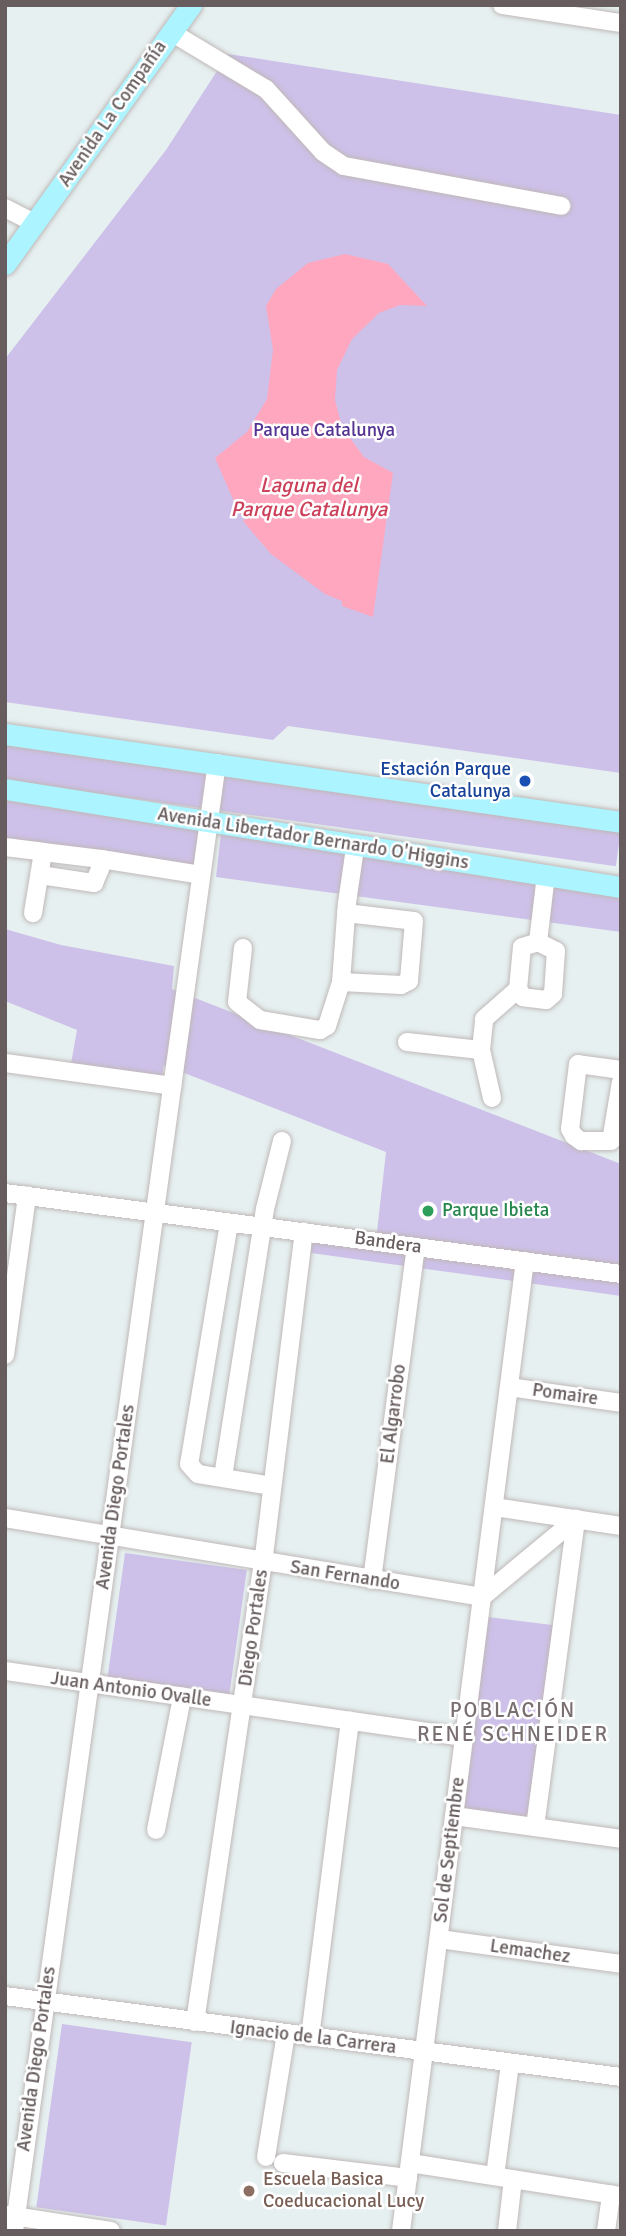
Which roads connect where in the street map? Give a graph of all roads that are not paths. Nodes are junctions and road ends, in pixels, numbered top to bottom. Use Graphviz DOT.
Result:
graph roads {
  1 [pos="191,5"];
  2 [pos="502,5"];
  3 [pos="621,23"];
  4 [pos="171,32"];
  5 [pos="561,206"];
  6 [pos="5,208"];
  7 [pos="36,223"];
  8 [pos="5,251"];
  9 [pos="5,264"];
  10 [pos="5,734"];
  11 [pos="217,763"];
  12 [pos="5,789"];
  13 [pos="621,822"];
  14 [pos="209,823"];
  15 [pos="5,847"];
  16 [pos="355,848"];
  17 [pos="43,852"];
  18 [pos="101,859"];
  19 [pos="40,875"];
  20 [pos="201,875"];
  21 [pos="546,875"];
  22 [pos="621,887"];
  23 [pos="33,913"];
  24 [pos="346,913"];
  25 [pos="538,942"];
  26 [pos="243,948"];
  27 [pos="341,982"];
  28 [pos="517,989"];
  29 [pos="407,1042"];
  30 [pos="481,1050"];
  31 [pos="5,1063"];
  32 [pos="621,1070"];
  33 [pos="621,1083"];
  34 [pos="172,1086"];
  35 [pos="492,1098"];
  36 [pos="282,1141"];
  37 [pos="5,1193"];
  38 [pos="27,1196"];
  39 [pos="155,1213"];
  40 [pos="229,1223"];
  41 [pos="262,1227"];
  42 [pos="304,1232"];
  43 [pos="416,1247"];
  44 [pos="525,1262"];
  45 [pos="621,1274"];
  46 [pos="5,1355"];
  47 [pos="509,1387"];
  48 [pos="621,1403"];
  49 [pos="223,1477"];
  50 [pos="272,1486"];
  51 [pos="494,1507"];
  52 [pos="5,1518"];
  53 [pos="576,1519"];
  54 [pos="621,1525"];
  55 [pos="111,1533"];
  56 [pos="262,1564"];
  57 [pos="372,1580"];
  58 [pos="482,1597"];
  59 [pos="5,1671"];
  60 [pos="90,1685"];
  61 [pos="182,1697"];
  62 [pos="243,1706"];
  63 [pos="350,1721"];
  64 [pos="465,1737"];
  65 [pos="454,1816"];
  66 [pos="535,1827"];
  67 [pos="156,1830"];
  68 [pos="621,1839"];
  69 [pos="439,1939"];
  70 [pos="621,1964"];
  71 [pos="5,1996"];
  72 [pos="45,2002"];
  73 [pos="195,2022"];
  74 [pos="286,2034"];
  75 [pos="310,2037"];
  76 [pos="423,2052"];
  77 [pos="510,2063"];
  78 [pos="621,2077"];
  79 [pos="266,2157"];
  80 [pos="284,2163"];
  81 [pos="409,2171"];
  82 [pos="504,2178"];
  83 [pos="616,2195"];
  84 [pos="12,2221"];
  85 [pos="111,2231"];
  86 [pos="401,2231"];
  87 [pos="507,2231"];
  88 [pos="606,2231"];
  1 -- 4 [label="main road, Avenida La Compañía"];
  2 -- 3 [label="street"];
  4 -- 5 [label="street"];
  4 -- 7 [label="main road, Avenida La Compañía"];
  6 -- 7 [label="street"];
  7 -- 8 [label="main road, Avenida La Compañía"];
  7 -- 9 [label="main road, Avenida La Compañía"];
  10 -- 11 [label="main road"];
  11 -- 13 [label="main road"];
  11 -- 14 [label="street, Avenida Diego Portales"];
  12 -- 14 [label="main road, Avenida Libertador Bernardo O'Higgins"];
  14 -- 16 [label="main road, Avenida Libertador Bernardo O'Higgins"];
  14 -- 20 [label="street, Avenida Diego Portales"];
  15 -- 17 [label="street"];
  16 -- 21 [label="main road, Avenida Libertador Bernardo O'Higgins"];
  16 -- 24 [label="street"];
  17 -- 18 [label="street"];
  17 -- 19 [label="street"];
  18 -- 19 [label="street"];
  18 -- 20 [label="street"];
  19 -- 23 [label="street"];
  20 -- 34 [label="street, Avenida Diego Portales"];
  21 -- 22 [label="main road, Avenida Libertador Bernardo O'Higgins"];
  21 -- 25 [label="street"];
  24 -- 27 [label="street"];
  24 -- 27 [label="street"];
  25 -- 28 [label="street"];
  25 -- 28 [label="street"];
  26 -- 27 [label="street"];
  28 -- 30 [label="street"];
  29 -- 30 [label="street"];
  30 -- 35 [label="street"];
  31 -- 34 [label="street"];
  32 -- 33 [label="street"];
  34 -- 39 [label="street, Avenida Diego Portales"];
  36 -- 41 [label="street"];
  37 -- 38 [label="street, Bandera"];
  38 -- 39 [label="street, Bandera"];
  38 -- 46 [label="street"];
  39 -- 40 [label="street, Bandera"];
  39 -- 55 [label="street, Avenida Diego Portales"];
  40 -- 41 [label="street, Bandera"];
  40 -- 49 [label="street"];
  41 -- 42 [label="street, Bandera"];
  41 -- 49 [label="street"];
  42 -- 43 [label="street, Bandera"];
  42 -- 50 [label="street, Diego Portales"];
  43 -- 44 [label="street, Bandera"];
  43 -- 57 [label="street, El Algarrobo"];
  44 -- 45 [label="street, Bandera"];
  44 -- 47 [label="street, Sol de Septiembre"];
  47 -- 48 [label="street, Pomaire"];
  47 -- 51 [label="street, Sol de Septiembre"];
  49 -- 50 [label="street"];
  50 -- 56 [label="street, Diego Portales"];
  51 -- 53 [label="street"];
  51 -- 58 [label="street, Sol de Septiembre"];
  52 -- 55 [label="street, San Fernando"];
  53 -- 54 [label="street"];
  53 -- 58 [label="street"];
  53 -- 66 [label="street"];
  55 -- 56 [label="street, San Fernando"];
  55 -- 60 [label="street, Avenida Diego Portales"];
  56 -- 57 [label="street, San Fernando"];
  56 -- 62 [label="street, Diego Portales"];
  57 -- 58 [label="street, San Fernando"];
  58 -- 64 [label="street, Sol de Septiembre"];
  59 -- 60 [label="street, Juan Antonio Ovalle"];
  60 -- 61 [label="street, Juan Antonio Ovalle"];
  60 -- 72 [label="street, Avenida Diego Portales"];
  61 -- 62 [label="street, Juan Antonio Ovalle"];
  61 -- 67 [label="street"];
  62 -- 63 [label="street, Juan Antonio Ovalle"];
  62 -- 73 [label="street, Diego Portales"];
  63 -- 64 [label="street, Juan Antonio Ovalle"];
  63 -- 75 [label="street"];
  64 -- 65 [label="street, Sol de Septiembre"];
  65 -- 66 [label="street"];
  65 -- 69 [label="street, Sol de Septiembre"];
  66 -- 68 [label="street"];
  69 -- 70 [label="street, Lemachez"];
  69 -- 76 [label="street, Sol de Septiembre"];
  71 -- 72 [label="street, Ignacio de la Carrera"];
  72 -- 73 [label="street, Ignacio de la Carrera"];
  72 -- 84 [label="street, Avenida Diego Portales"];
  73 -- 74 [label="street, Ignacio de la Carrera"];
  74 -- 75 [label="street, Ignacio de la Carrera"];
  74 -- 79 [label="street"];
  75 -- 76 [label="street, Ignacio de la Carrera"];
  76 -- 77 [label="street, Ignacio de la Carrera"];
  76 -- 81 [label="street, Sol de Septiembre"];
  77 -- 78 [label="street, Ignacio de la Carrera"];
  77 -- 82 [label="street"];
  80 -- 81 [label="street"];
  81 -- 82 [label="street"];
  81 -- 86 [label="street, Sol de Septiembre"];
  82 -- 83 [label="street"];
  82 -- 87 [label="street"];
  83 -- 88 [label="street"];
  84 -- 85 [label="street"];
}
